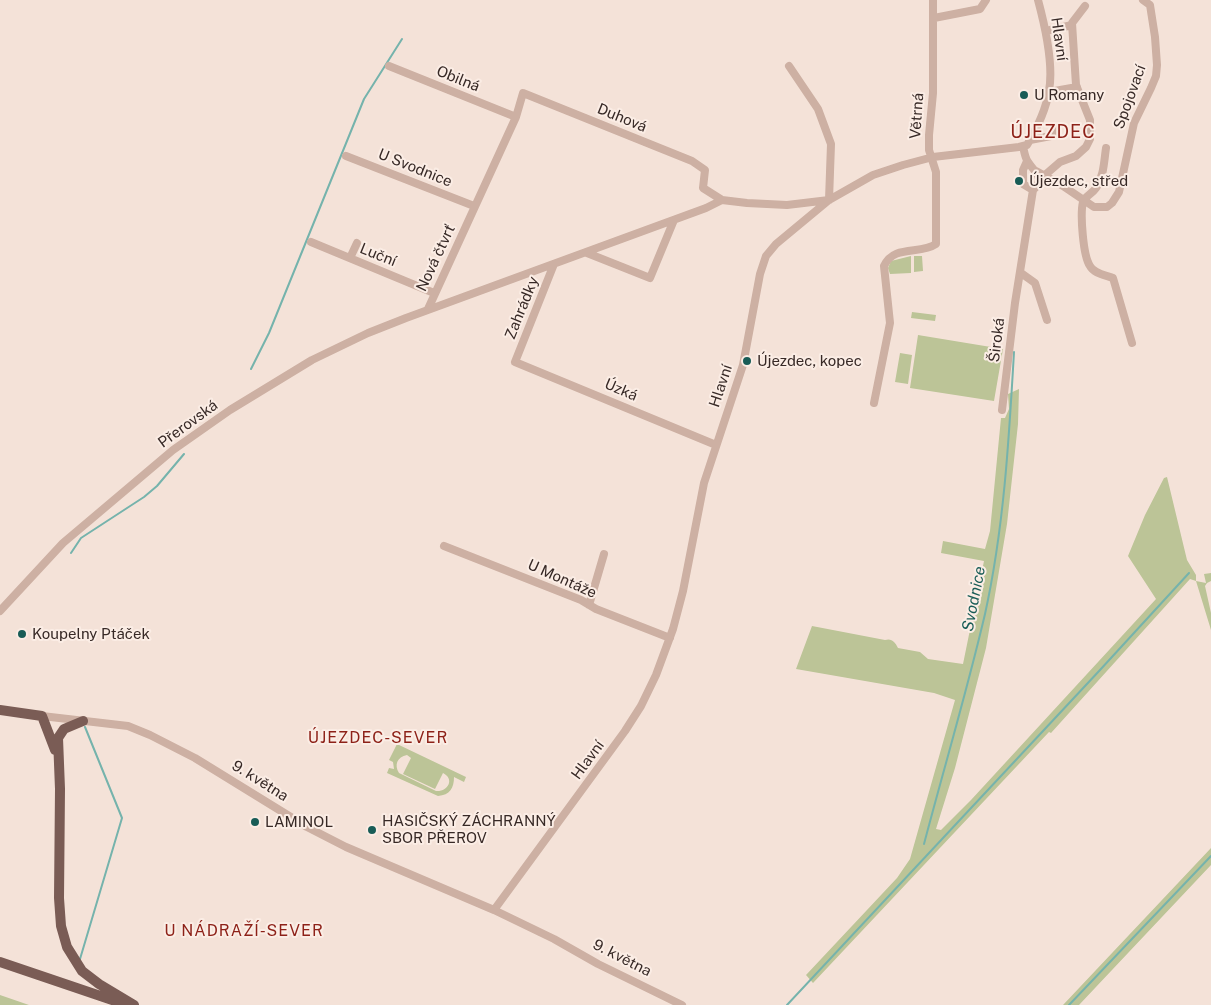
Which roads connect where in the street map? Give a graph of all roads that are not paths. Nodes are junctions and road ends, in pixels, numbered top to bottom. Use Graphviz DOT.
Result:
graph roads {
  1 [pos="933,0"];
  2 [pos="986,0"];
  3 [pos="1038,0"];
  4 [pos="1143,0"];
  5 [pos="1085,6"];
  6 [pos="934,18"];
  7 [pos="1072,25"];
  8 [pos="1046,31"];
  9 [pos="390,66"];
  10 [pos="789,66"];
  11 [pos="1077,87"];
  12 [pos="1049,92"];
  13 [pos="527,94"];
  14 [pos="516,117"];
  15 [pos="1056,129"];
  16 [pos="1030,140"];
  17 [pos="1022,146"];
  18 [pos="1106,148"];
  19 [pos="346,156"];
  20 [pos="932,157"];
  21 [pos="1026,161"];
  22 [pos="1036,171"];
  23 [pos="1045,176"];
  24 [pos="1033,190"];
  25 [pos="1083,199"];
  26 [pos="722,200"];
  27 [pos="829,200"];
  28 [pos="474,206"];
  29 [pos="674,220"];
  30 [pos="311,242"];
  31 [pos="356,244"];
  32 [pos="587,253"];
  33 [pos="350,258"];
  34 [pos="554,264"];
  35 [pos="1021,273"];
  36 [pos="434,293"];
  37 [pos="428,309"];
  38 [pos="1046,320"];
  39 [pos="1132,343"];
  40 [pos="515,362"];
  41 [pos="874,403"];
  42 [pos="1002,410"];
  43 [pos="716,445"];
  44 [pos="444,546"];
  45 [pos="604,554"];
  46 [pos="589,605"];
  47 [pos="0,611"];
  48 [pos="670,638"];
  49 [pos="0,710"];
  50 [pos="42,716"];
  51 [pos="83,721"];
  52 [pos="59,766"];
  53 [pos="494,910"];
  54 [pos="0,962"];
  55 [pos="0,969"];
  56 [pos="108,1005"];
  57 [pos="127,1005"];
  58 [pos="134,1005"];
  59 [pos="682,1005"];
  1 -- 6 [label="street, Větrná"];
  2 -- 6 [label="street"];
  3 -- 8 [label="street, Hlavní"];
  4 -- 25 [label="street, Spojovací"];
  5 -- 7 [label="street"];
  6 -- 20 [label="street, Větrná"];
  7 -- 8 [label="street"];
  7 -- 11 [label="street"];
  8 -- 12 [label="street, Hlavní"];
  9 -- 14 [label="street, Obilná"];
  10 -- 27 [label="street"];
  11 -- 12 [label="street"];
  11 -- 23 [label="street"];
  12 -- 16 [label="street, Hlavní"];
  13 -- 14 [label="street, Nová čtvrť"];
  13 -- 26 [label="street, Duhová"];
  14 -- 28 [label="street, Nová čtvrť"];
  15 -- 16 [label="street"];
  16 -- 17 [label="street, Hlavní"];
  17 -- 20 [label="street, Hlavní"];
  17 -- 21 [label="street"];
  18 -- 25 [label="street, Spojovací"];
  19 -- 28 [label="street, U Svodnice"];
  20 -- 27 [label="street, Hlavní"];
  20 -- 41 [label="street, Větrná"];
  21 -- 22 [label="street"];
  21 -- 24 [label="street"];
  22 -- 23 [label="street, Spojovací"];
  22 -- 24 [label="street, Široká"];
  23 -- 25 [label="street, Spojovací"];
  24 -- 35 [label="street, Široká"];
  25 -- 39 [label="street"];
  26 -- 27 [label="street, Nová čtvrť"];
  26 -- 29 [label="street, Nová čtvrť"];
  27 -- 43 [label="street, Hlavní"];
  28 -- 36 [label="street, Nová čtvrť"];
  29 -- 32 [label="street, Nová čtvrť"];
  29 -- 32 [label="street"];
  30 -- 33 [label="street, Luční"];
  31 -- 33 [label="street"];
  32 -- 34 [label="street, Nová čtvrť"];
  33 -- 36 [label="street, Luční"];
  34 -- 37 [label="street, Nová čtvrť"];
  34 -- 40 [label="street, Zahrádky"];
  35 -- 38 [label="street"];
  35 -- 42 [label="street, Široká"];
  36 -- 37 [label="street, Nová čtvrť"];
  37 -- 47 [label="street, Přerovská"];
  40 -- 43 [label="street, Úzká"];
  43 -- 48 [label="street, Hlavní"];
  44 -- 46 [label="street, U Montáže"];
  45 -- 46 [label="street"];
  46 -- 48 [label="street, U Montáže"];
  48 -- 53 [label="street, Hlavní"];
  49 -- 50 [label="main road, 9. května"];
  50 -- 51 [label="street, 9. května"];
  50 -- 52 [label="main road"];
  51 -- 52 [label="main road"];
  51 -- 53 [label="street, 9. května"];
  52 -- 58 [label="main road"];
  53 -- 59 [label="street, 9. května"];
  54 -- 57 [label="main road"];
  55 -- 56 [label="main road"];
}
